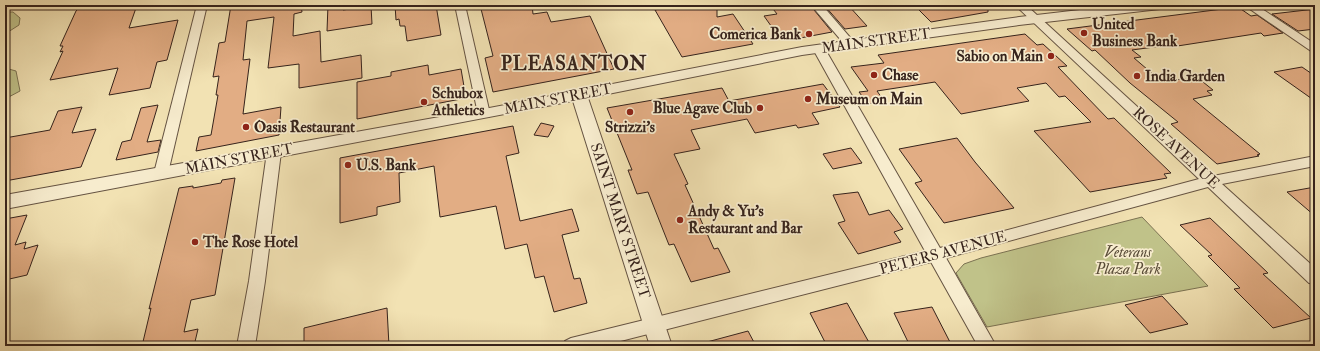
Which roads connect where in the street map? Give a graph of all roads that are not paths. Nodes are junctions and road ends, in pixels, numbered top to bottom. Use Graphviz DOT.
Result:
graph roads {
  1 [pos="202,5"];
  2 [pos="460,5"];
  3 [pos="816,5"];
  4 [pos="1020,5"];
  5 [pos="1160,5"];
  6 [pos="1249,5"];
  7 [pos="1036,19"];
  8 [pos="850,44"];
  9 [pos="818,49"];
  10 [pos="1315,49"];
  11 [pos="579,95"];
  12 [pos="484,114"];
  13 [pos="274,152"];
  14 [pos="1315,161"];
  15 [pos="161,173"];
  16 [pos="1211,181"];
  17 [pos="5,202"];
  18 [pos="936,255"];
  19 [pos="1315,278"];
  20 [pos="654,326"];
  21 [pos="246,346"];
  22 [pos="571,346"];
  23 [pos="661,346"];
  24 [pos="987,346"];
  1 -- 15 [label="street"];
  2 -- 12 [label="street"];
  3 -- 8 [label="street"];
  4 -- 7 [label="street, ROSE AVENUE"];
  5 -- 7 [label="street, MAIN STREET"];
  6 -- 10 [label="street"];
  7 -- 8 [label="street, MAIN STREET"];
  7 -- 16 [label="street, ROSE AVENUE"];
  8 -- 9 [label="street, MAIN STREET"];
  9 -- 11 [label="street, MAIN STREET"];
  9 -- 18 [label="street"];
  11 -- 12 [label="street, MAIN STREET"];
  11 -- 20 [label="street, SAINT MARY STREET"];
  12 -- 13 [label="street, MAIN STREET"];
  13 -- 15 [label="street, MAIN STREET"];
  13 -- 21 [label="street"];
  14 -- 16 [label="street, PETERS AVENUE"];
  15 -- 17 [label="street, MAIN STREET"];
  16 -- 18 [label="street, PETERS AVENUE"];
  16 -- 19 [label="street, ROSE AVENUE"];
  18 -- 20 [label="street, PETERS AVENUE"];
  18 -- 24 [label="street"];
  20 -- 22 [label="street, PETERS AVENUE"];
  20 -- 23 [label="street, SAINT MARY STREET"];
}
